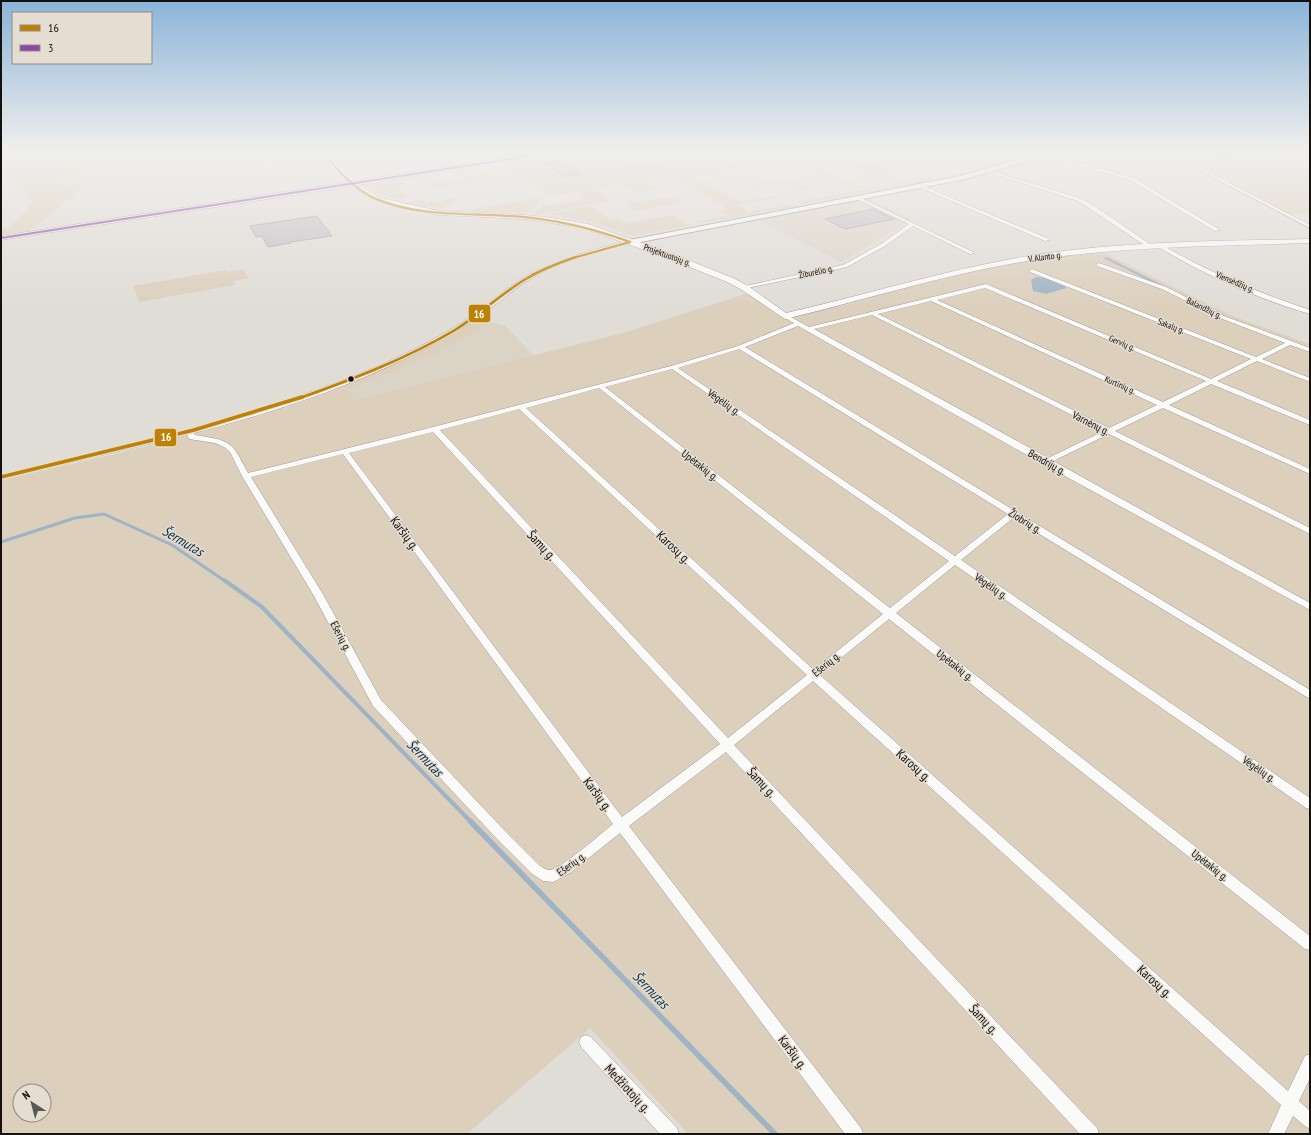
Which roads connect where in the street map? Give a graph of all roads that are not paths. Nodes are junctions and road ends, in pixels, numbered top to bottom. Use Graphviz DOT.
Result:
graph roads {
  1 [pos="229,203"];
  2 [pos="394,203"];
  3 [pos="833,203"];
  4 [pos="869,203"];
  5 [pos="961,203"];
  6 [pos="1085,203"];
  7 [pos="1171,203"];
  8 [pos="1264,203"];
  9 [pos="913,224"];
  10 [pos="1310,227"];
  11 [pos="1216,230"];
  12 [pos="1,238"];
  13 [pos="1047,240"];
  14 [pos="1310,241"];
  15 [pos="630,242"];
  16 [pos="1151,247"];
  17 [pos="1162,247"];
  18 [pos="972,253"];
  19 [pos="1099,265"];
  20 [pos="1032,271"];
  21 [pos="745,288"];
  22 [pos="931,299"];
  23 [pos="1310,312"];
  24 [pos="872,313"];
  25 [pos="785,316"];
  26 [pos="798,324"];
  27 [pos="807,329"];
  28 [pos="1289,342"];
  29 [pos="740,347"];
  30 [pos="1310,350"];
  31 [pos="1256,359"];
  32 [pos="673,367"];
  33 [pos="1310,380"];
  34 [pos="1212,381"];
  35 [pos="600,386"];
  36 [pos="1164,405"];
  37 [pos="520,406"];
  38 [pos="1310,423"];
  39 [pos="435,429"];
  40 [pos="1109,431"];
  41 [pos="190,432"];
  42 [pos="344,451"];
  43 [pos="1046,462"];
  44 [pos="1310,472"];
  45 [pos="246,476"];
  46 [pos="1,477"];
  47 [pos="1013,514"];
  48 [pos="1310,531"];
  49 [pos="955,561"];
  50 [pos="1310,607"];
  51 [pos="889,614"];
  52 [pos="813,675"];
  53 [pos="1310,695"];
  54 [pos="727,744"];
  55 [pos="1310,804"];
  56 [pos="621,825"];
  57 [pos="1310,944"];
  58 [pos="586,1042"];
  59 [pos="1310,1061"];
  60 [pos="1290,1102"];
  61 [pos="1310,1120"];
  62 [pos="671,1134"];
  63 [pos="855,1134"];
  64 [pos="1091,1134"];
  65 [pos="1276,1134"];
  1 -- 12 [label="main road"];
  2 -- 15 [label="main road, Projektuotojų g."];
  3 -- 15 [label="street"];
  4 -- 9 [label="street"];
  5 -- 13 [label="street"];
  6 -- 16 [label="street"];
  7 -- 11 [label="street"];
  8 -- 10 [label="street"];
  9 -- 18 [label="street"];
  9 -- 21 [label="street, Žiburėlio g."];
  14 -- 17 [label="main road, V. Alanto g."];
  15 -- 21 [label="main road, Projektuotojų g."];
  15 -- 41 [label="street"];
  16 -- 17 [label="main road, V. Alanto g."];
  16 -- 25 [label="main road, V. Alanto g."];
  17 -- 23 [label="street, Viensėdžių g."];
  19 -- 28 [label="street, Balandžių g."];
  20 -- 31 [label="street, Sakalų g."];
  21 -- 25 [label="main road, Projektuotojų g."];
  22 -- 24 [label="street, Gervių g."];
  22 -- 34 [label="street, Gervių g."];
  22 -- 36 [label="street, Kurtinių g."];
  24 -- 27 [label="street, Gervių g."];
  24 -- 40 [label="street, Varnėnų g."];
  25 -- 26 [label="street, Bendrijų g."];
  26 -- 27 [label="street, Bendrijų g."];
  26 -- 29 [label="street"];
  27 -- 43 [label="street, Bendrijų g."];
  28 -- 30 [label="street, Balandžių g."];
  28 -- 31 [label="street"];
  29 -- 32 [label="street"];
  29 -- 47 [label="street, Žiobrių g."];
  31 -- 33 [label="street, Sakalų g."];
  31 -- 34 [label="street"];
  32 -- 35 [label="street"];
  32 -- 49 [label="street, Vėgėlių g."];
  34 -- 36 [label="street"];
  34 -- 38 [label="street, Gervių g."];
  35 -- 37 [label="street"];
  35 -- 51 [label="street, Upėtakių g."];
  36 -- 40 [label="street"];
  36 -- 44 [label="street, Kurtinių g."];
  37 -- 39 [label="street"];
  37 -- 52 [label="street, Karosų g."];
  39 -- 42 [label="street"];
  39 -- 54 [label="street, Šamų g."];
  40 -- 43 [label="street"];
  40 -- 48 [label="street, Varnėnų g."];
  41 -- 45 [label="street, Ešerių g."];
  41 -- 46 [label="street"];
  42 -- 45 [label="street"];
  42 -- 56 [label="street, Karšių g."];
  43 -- 50 [label="street, Bendrijų g."];
  45 -- 56 [label="street, Ešerių g."];
  47 -- 49 [label="street, Ešerių g."];
  47 -- 53 [label="street, Žiobrių g."];
  49 -- 51 [label="street, Ešerių g."];
  49 -- 55 [label="street, Vėgėlių g."];
  51 -- 52 [label="street, Ešerių g."];
  51 -- 57 [label="street, Upėtakių g."];
  52 -- 54 [label="street, Ešerių g."];
  52 -- 60 [label="street, Karosų g."];
  54 -- 56 [label="street, Ešerių g."];
  54 -- 64 [label="street, Šamų g."];
  56 -- 63 [label="street, Karšių g."];
  58 -- 62 [label="street, Medžiotojų g."];
  59 -- 60 [label="street"];
  60 -- 61 [label="street, Karosų g."];
  60 -- 65 [label="street"];
}
